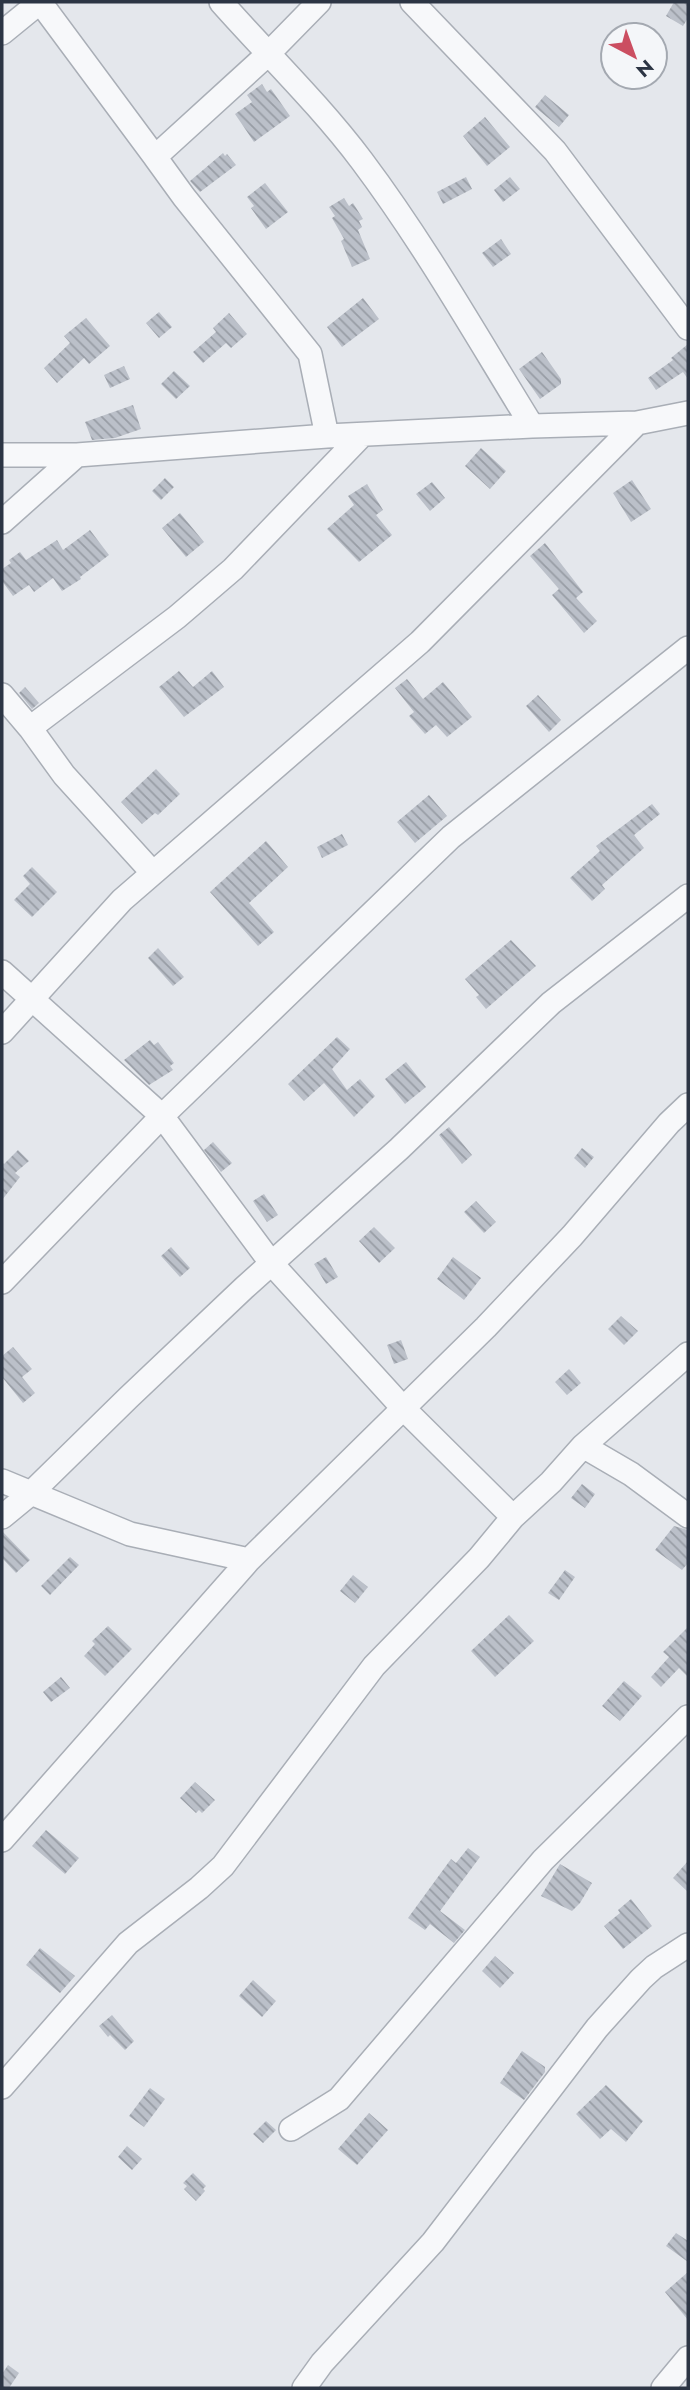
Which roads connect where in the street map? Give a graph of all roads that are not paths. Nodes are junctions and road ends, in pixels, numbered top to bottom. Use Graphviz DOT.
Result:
graph roads {
  1 [pos="40,2"];
  2 [pos="221,2"];
  3 [pos="319,2"];
  4 [pos="412,2"];
  5 [pos="2,33"];
  6 [pos="268,54"];
  7 [pos="155,157"];
  8 [pos="688,328"];
  9 [pos="688,413"];
  10 [pos="637,423"];
  11 [pos="532,426"];
  12 [pos="362,435"];
  13 [pos="327,436"];
  14 [pos="76,454"];
  15 [pos="2,455"];
  16 [pos="2,522"];
  17 [pos="688,648"];
  18 [pos="2,695"];
  19 [pos="30,728"];
  20 [pos="152,873"];
  21 [pos="688,896"];
  22 [pos="2,972"];
  23 [pos="32,1001"];
  24 [pos="2,1032"];
  25 [pos="688,1105"];
  26 [pos="162,1116"];
  27 [pos="272,1264"];
  28 [pos="2,1282"];
  29 [pos="688,1354"];
  30 [pos="403,1408"];
  31 [pos="583,1446"];
  32 [pos="2,1480"];
  33 [pos="30,1494"];
  34 [pos="688,1516"];
  35 [pos="2,1517"];
  36 [pos="513,1517"];
  37 [pos="248,1560"];
  38 [pos="688,1717"];
  39 [pos="2,1840"];
  40 [pos="688,1944"];
  41 [pos="2,2087"];
  42 [pos="291,2129"];
  43 [pos="688,2358"];
  44 [pos="304,2388"];
  45 [pos="663,2388"];
  1 -- 5 [label="street"];
  1 -- 7 [label="street"];
  2 -- 6 [label="street"];
  3 -- 6 [label="street"];
  4 -- 8 [label="street"];
  6 -- 7 [label="street"];
  6 -- 11 [label="street"];
  7 -- 13 [label="street"];
  9 -- 10 [label="street"];
  10 -- 11 [label="street"];
  10 -- 20 [label="street"];
  11 -- 12 [label="street"];
  12 -- 13 [label="street"];
  12 -- 19 [label="street"];
  13 -- 14 [label="street"];
  14 -- 15 [label="street"];
  14 -- 16 [label="street"];
  17 -- 26 [label="street"];
  18 -- 19 [label="street"];
  19 -- 20 [label="street"];
  20 -- 23 [label="street"];
  21 -- 27 [label="street"];
  22 -- 23 [label="street"];
  23 -- 24 [label="street"];
  23 -- 26 [label="street"];
  25 -- 30 [label="street"];
  26 -- 27 [label="street"];
  26 -- 28 [label="street"];
  27 -- 30 [label="street"];
  27 -- 33 [label="street"];
  29 -- 31 [label="street"];
  30 -- 36 [label="street"];
  30 -- 37 [label="street"];
  31 -- 34 [label="street"];
  31 -- 36 [label="street"];
  32 -- 33 [label="street"];
  33 -- 35 [label="street"];
  33 -- 37 [label="street"];
  36 -- 41 [label="street"];
  37 -- 39 [label="street"];
  38 -- 42 [label="street"];
  40 -- 44 [label="street"];
  43 -- 45 [label="street"];
}
